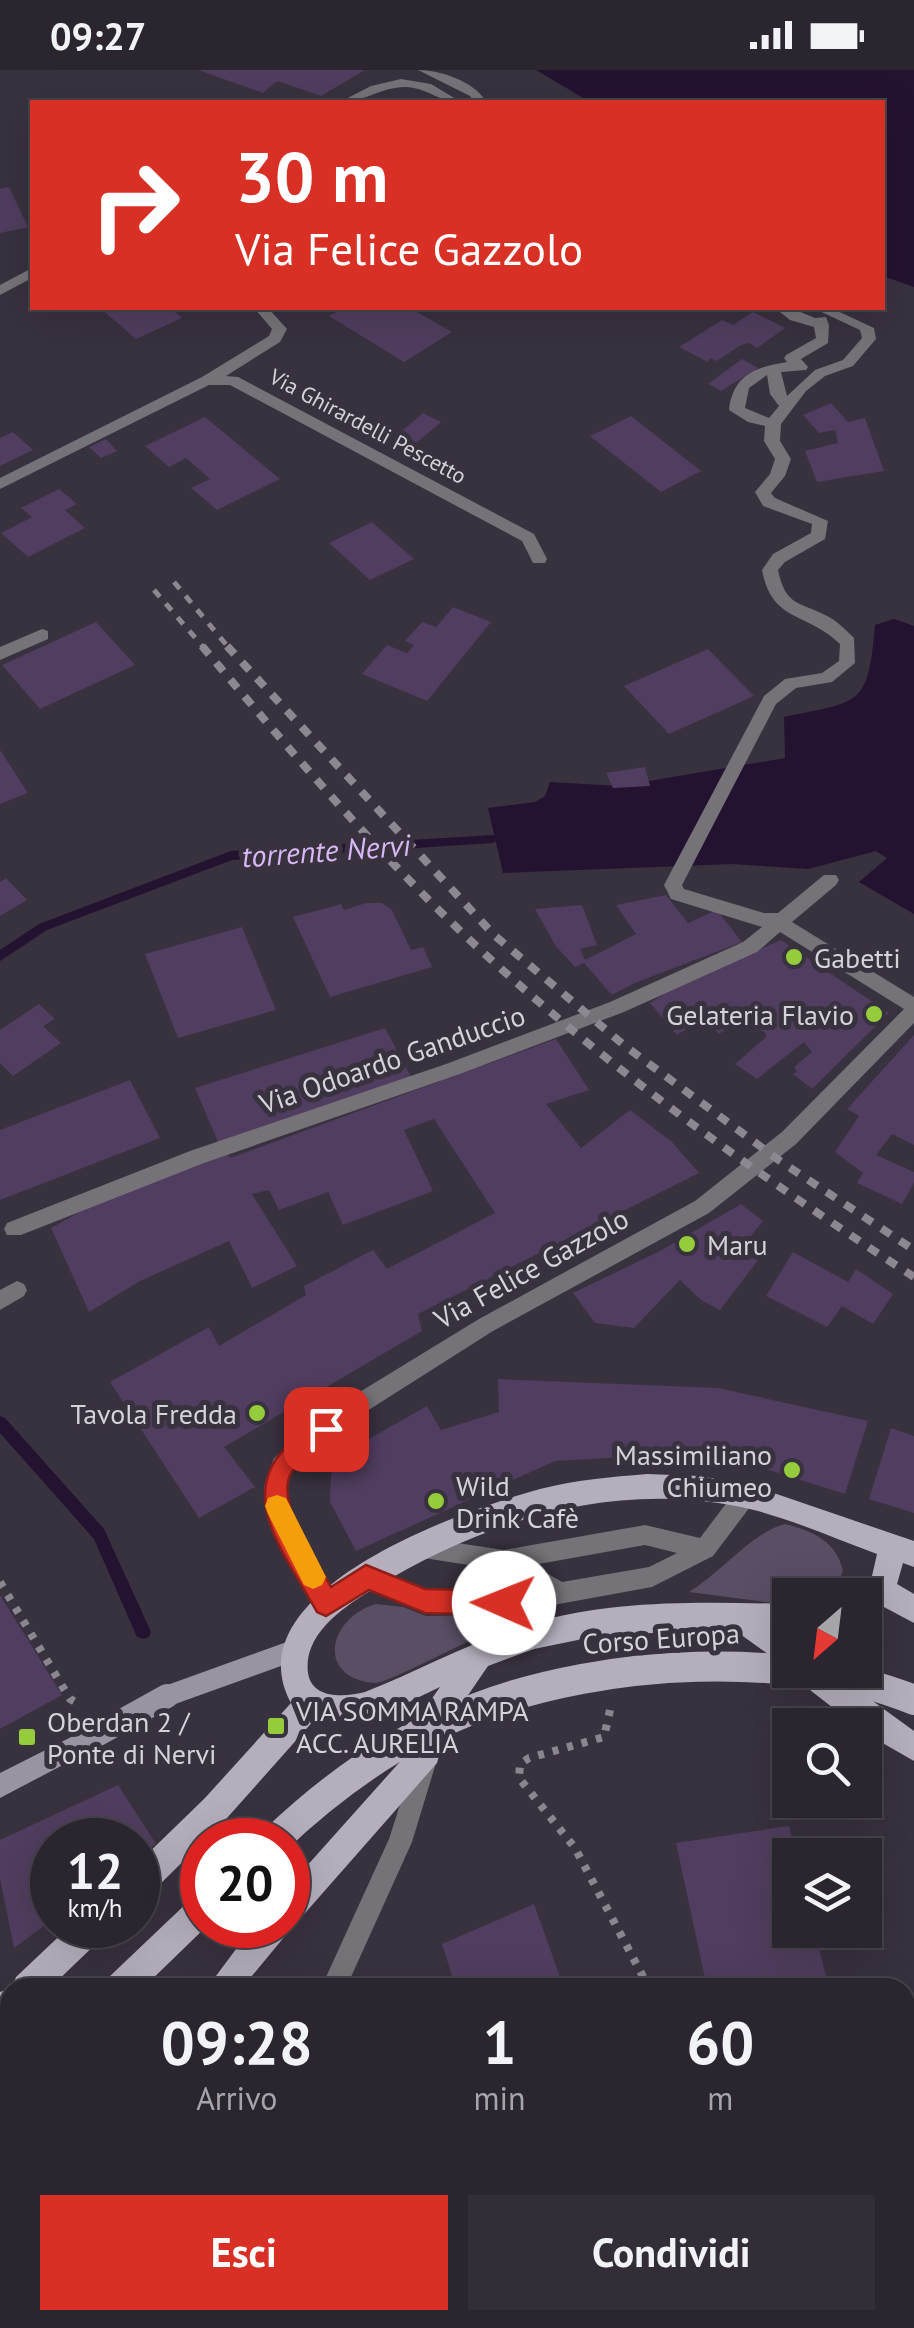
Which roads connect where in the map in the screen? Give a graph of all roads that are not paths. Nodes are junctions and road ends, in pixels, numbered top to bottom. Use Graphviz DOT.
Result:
graph roads {
  1 [pos="424,70"];
  2 [pos="351,100"];
  3 [pos="451,100"];
  4 [pos="478,100"];
  5 [pos="30,273"];
  6 [pos="0,291"];
  7 [pos="263,310"];
  8 [pos="785,310"];
  9 [pos="822,323"];
  10 [pos="858,352"];
  11 [pos="796,365"];
  12 [pos="772,369"];
  13 [pos="820,373"];
  14 [pos="206,381"];
  15 [pos="787,406"];
  16 [pos="774,423"];
  17 [pos="0,484"];
  18 [pos="539,558"];
  19 [pos="42,635"];
  20 [pos="0,654"];
  21 [pos="830,880"];
  22 [pos="695,886"];
  23 [pos="780,925"];
  24 [pos="914,1009"];
  25 [pos="14,1230"];
  26 [pos="745,1496"];
  27 [pos="424,1548"];
  28 [pos="704,1549"];
  29 [pos="902,1550"];
  30 [pos="504,1560"];
  31 [pos="366,1577"];
  32 [pos="882,1584"];
  33 [pos="559,1593"];
  34 [pos="882,1600"];
  35 [pos="326,1604"];
  36 [pos="914,1610"];
  37 [pos="738,1616"];
  38 [pos="772,1617"];
  39 [pos="772,1642"];
  40 [pos="281,1654"];
  41 [pos="483,1654"];
  42 [pos="831,1688"];
  43 [pos="914,1700"];
  44 [pos="307,1706"];
  45 [pos="914,1747"];
  46 [pos="427,1753"];
  47 [pos="0,1786"];
  48 [pos="298,1818"];
  49 [pos="160,1863"];
  50 [pos="310,1885"];
  51 [pos="180,1931"];
  52 [pos="69,1948"];
  53 [pos="255,1948"];
  54 [pos="37,1978"];
  55 [pos="131,1978"];
  56 [pos="230,1978"];
  57 [pos="338,1978"];
  1 -- 4 [label="street"];
  2 -- 3 [label="street"];
  5 -- 6 [label="street"];
  7 -- 14 [label="street"];
  8 -- 9 [label="street"];
  9 -- 10 [label="street"];
  9 -- 10 [label="street"];
  9 -- 11 [label="street"];
  10 -- 13 [label="street"];
  11 -- 12 [label="street"];
  11 -- 13 [label="street"];
  12 -- 15 [label="street"];
  12 -- 16 [label="street"];
  13 -- 15 [label="street"];
  14 -- 17 [label="street"];
  14 -- 18 [label="street, Via Ghirardelli Pescetto"];
  15 -- 16 [label="street"];
  16 -- 23 [label="street"];
  19 -- 20 [label="street"];
  21 -- 23 [label="street, Via Odoardo Ganduccio"];
  22 -- 23 [label="street"];
  23 -- 24 [label="street"];
  23 -- 25 [label="street, Via Odoardo Ganduccio"];
  24 -- 35 [label="street, Via Felice Gazzolo"];
  26 -- 27 [label="main road"];
  26 -- 28 [label="street"];
  26 -- 29 [label="main road"];
  27 -- 30 [label="street"];
  27 -- 31 [label="main road"];
  28 -- 30 [label="street"];
  28 -- 33 [label="street"];
  29 -- 32 [label="main road"];
  30 -- 33 [label="street"];
  31 -- 33 [label="street"];
  31 -- 35 [label="main road"];
  34 -- 36 [label="main road"];
  35 -- 40 [label="main road"];
  37 -- 38 [label="main road"];
  37 -- 39 [label="main road"];
  37 -- 41 [label="main road"];
  40 -- 44 [label="main road"];
  40 -- 47 [label="street, bridge"];
  41 -- 44 [label="main road"];
  41 -- 46 [label="main road"];
  42 -- 45 [label="main road"];
  43 -- 48 [label="main road, Corso Europa, bridge"];
  44 -- 49 [label="main road"];
  46 -- 50 [label="main road"];
  46 -- 57 [label="street"];
  51 -- 55 [label="main road"];
  52 -- 54 [label="main road"];
  53 -- 56 [label="main road"];
}
